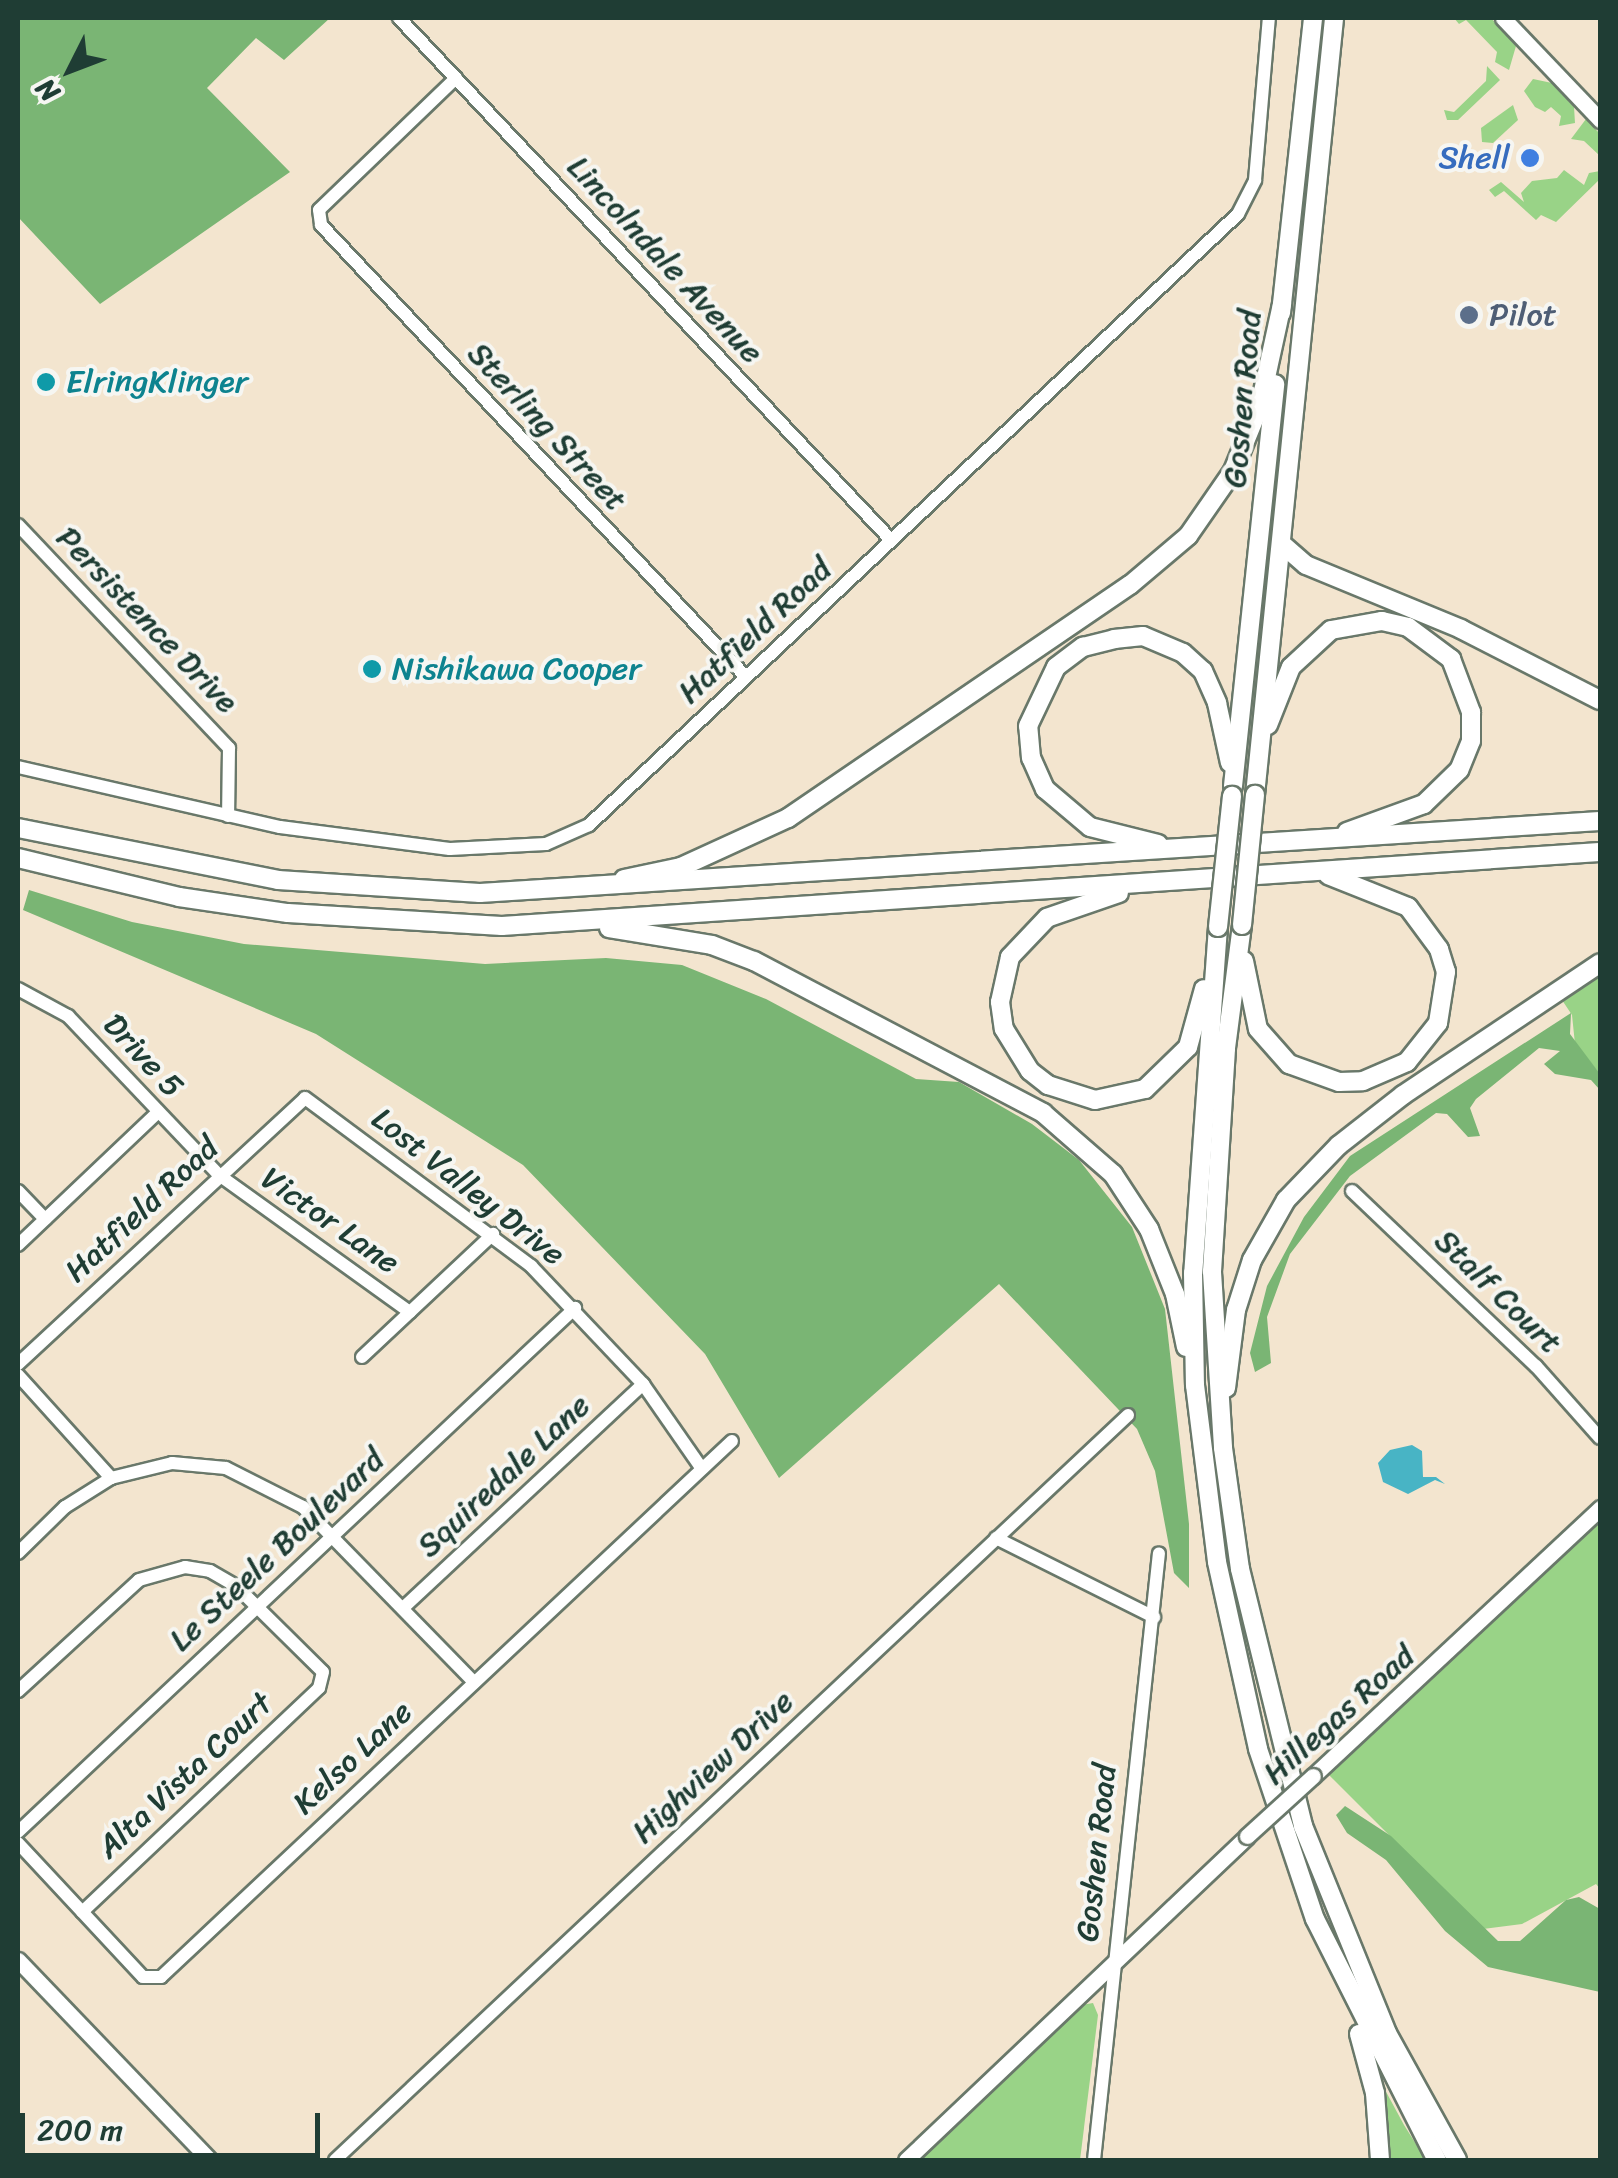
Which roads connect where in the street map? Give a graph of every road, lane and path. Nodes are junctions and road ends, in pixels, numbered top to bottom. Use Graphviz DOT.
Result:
graph roads {
  1 [pos="399,18"];
  2 [pos="1269,18"];
  3 [pos="1311,18"];
  4 [pos="1334,18"];
  5 [pos="1503,18"];
  6 [pos="456,78"];
  7 [pos="1600,120"];
  8 [pos="1282,304"];
  9 [pos="18,525"];
  10 [pos="891,540"];
  11 [pos="1282,545"];
  12 [pos="746,678"];
  13 [pos="1600,700"];
  14 [pos="18,767"];
  15 [pos="1256,790"];
  16 [pos="1232,792"];
  17 [pos="228,816"];
  18 [pos="1600,822"];
  19 [pos="18,828"];
  20 [pos="1324,840"];
  21 [pos="1178,849"];
  22 [pos="1600,852"];
  23 [pos="18,858"];
  24 [pos="1323,873"];
  25 [pos="1152,882"];
  26 [pos="564,892"];
  27 [pos="574,923"];
  28 [pos="1241,930"];
  29 [pos="1217,932"];
  30 [pos="1600,963"];
  31 [pos="18,989"];
  32 [pos="305,1098"];
  33 [pos="158,1112"];
  34 [pos="219,1176"];
  35 [pos="18,1190"];
  36 [pos="1352,1191"];
  37 [pos="45,1220"];
  38 [pos="494,1234"];
  39 [pos="18,1245"];
  40 [pos="575,1308"];
  41 [pos="410,1312"];
  42 [pos="362,1357"];
  43 [pos="18,1364"];
  44 [pos="18,1375"];
  45 [pos="643,1384"];
  46 [pos="1196,1385"];
  47 [pos="1128,1415"];
  48 [pos="1600,1438"];
  49 [pos="732,1441"];
  50 [pos="1223,1448"];
  51 [pos="702,1469"];
  52 [pos="111,1478"];
  53 [pos="1600,1508"];
  54 [pos="334,1535"];
  55 [pos="996,1538"];
  56 [pos="18,1553"];
  57 [pos="1160,1553"];
  58 [pos="258,1606"];
  59 [pos="402,1608"];
  60 [pos="1154,1617"];
  61 [pos="474,1682"];
  62 [pos="18,1691"];
  63 [pos="18,1832"];
  64 [pos="18,1845"];
  65 [pos="82,1912"];
  66 [pos="18,1960"];
  67 [pos="1115,1963"];
  68 [pos="1334,1964"];
  69 [pos="210,2160"];
  70 [pos="335,2160"];
  71 [pos="906,2160"];
  72 [pos="1094,2160"];
  73 [pos="1380,2160"];
  74 [pos="1437,2160"];
  75 [pos="1457,2160"];
  1 -- 6 [label="street, Lincolndale Avenue"];
  2 -- 10 [label="street, Hatfield Road"];
  3 -- 8 [label="highway, Goshen Road"];
  4 -- 11 [label="highway"];
  5 -- 7 [label="main road"];
  6 -- 10 [label="street, Lincolndale Avenue"];
  6 -- 12 [label="street, Sterling Street"];
  8 -- 16 [label="highway, Goshen Road"];
  8 -- 26 [label="highway"];
  9 -- 17 [label="street, Persistence Drive"];
  10 -- 12 [label="street, Hatfield Road"];
  11 -- 13 [label="highway"];
  11 -- 15 [label="highway"];
  12 -- 17 [label="street, Hatfield Road"];
  14 -- 17 [label="street, Hatfield Road"];
  15 -- 20 [label="highway"];
  15 -- 28 [label="highway, bridge"];
  16 -- 21 [label="highway"];
  16 -- 29 [label="highway, Goshen Road, bridge"];
  18 -- 20 [label="highway"];
  19 -- 26 [label="highway"];
  20 -- 21 [label="highway"];
  21 -- 26 [label="highway"];
  22 -- 24 [label="highway"];
  23 -- 27 [label="highway"];
  24 -- 25 [label="highway"];
  24 -- 28 [label="highway"];
  25 -- 27 [label="highway"];
  25 -- 29 [label="highway"];
  27 -- 46 [label="highway"];
  28 -- 50 [label="highway"];
  29 -- 46 [label="highway"];
  30 -- 50 [label="highway"];
  31 -- 33 [label="street, Drive 5"];
  32 -- 34 [label="street, Hatfield Road"];
  32 -- 38 [label="street, Lost Valley Drive"];
  33 -- 34 [label="street, Drive 5"];
  33 -- 37 [label="street"];
  34 -- 41 [label="street, Victor Lane"];
  34 -- 43 [label="street, Hatfield Road"];
  35 -- 37 [label="street"];
  36 -- 48 [label="street, Stalf Court"];
  37 -- 39 [label="street"];
  38 -- 40 [label="street, Lost Valley Drive"];
  38 -- 41 [label="street"];
  40 -- 45 [label="street, Lost Valley Drive"];
  40 -- 54 [label="street, Le Steele Boulevard"];
  41 -- 42 [label="street"];
  44 -- 52 [label="street"];
  45 -- 51 [label="street, Lost Valley Drive"];
  45 -- 59 [label="street, Squiredale Lane"];
  46 -- 68 [label="highway"];
  47 -- 55 [label="street, Highview Drive"];
  49 -- 51 [label="street, Kelso Lane"];
  50 -- 75 [label="highway"];
  51 -- 61 [label="street, Kelso Lane"];
  52 -- 54 [label="street"];
  52 -- 56 [label="street"];
  53 -- 67 [label="main road, Hillegas Road, bridge"];
  54 -- 58 [label="street, Le Steele Boulevard"];
  54 -- 59 [label="street"];
  55 -- 60 [label="street"];
  55 -- 70 [label="street, Highview Drive"];
  57 -- 60 [label="street, Goshen Road"];
  58 -- 62 [label="street"];
  58 -- 63 [label="street, Le Steele Boulevard"];
  58 -- 65 [label="street, Alta Vista Court"];
  59 -- 61 [label="street"];
  60 -- 67 [label="street, Goshen Road"];
  61 -- 65 [label="street, Kelso Lane"];
  64 -- 65 [label="street, Kelso Lane"];
  66 -- 69 [label="main road"];
  67 -- 71 [label="main road, Hillegas Road"];
  67 -- 72 [label="street, Goshen Road"];
  68 -- 73 [label="highway"];
  68 -- 74 [label="highway"];
}
